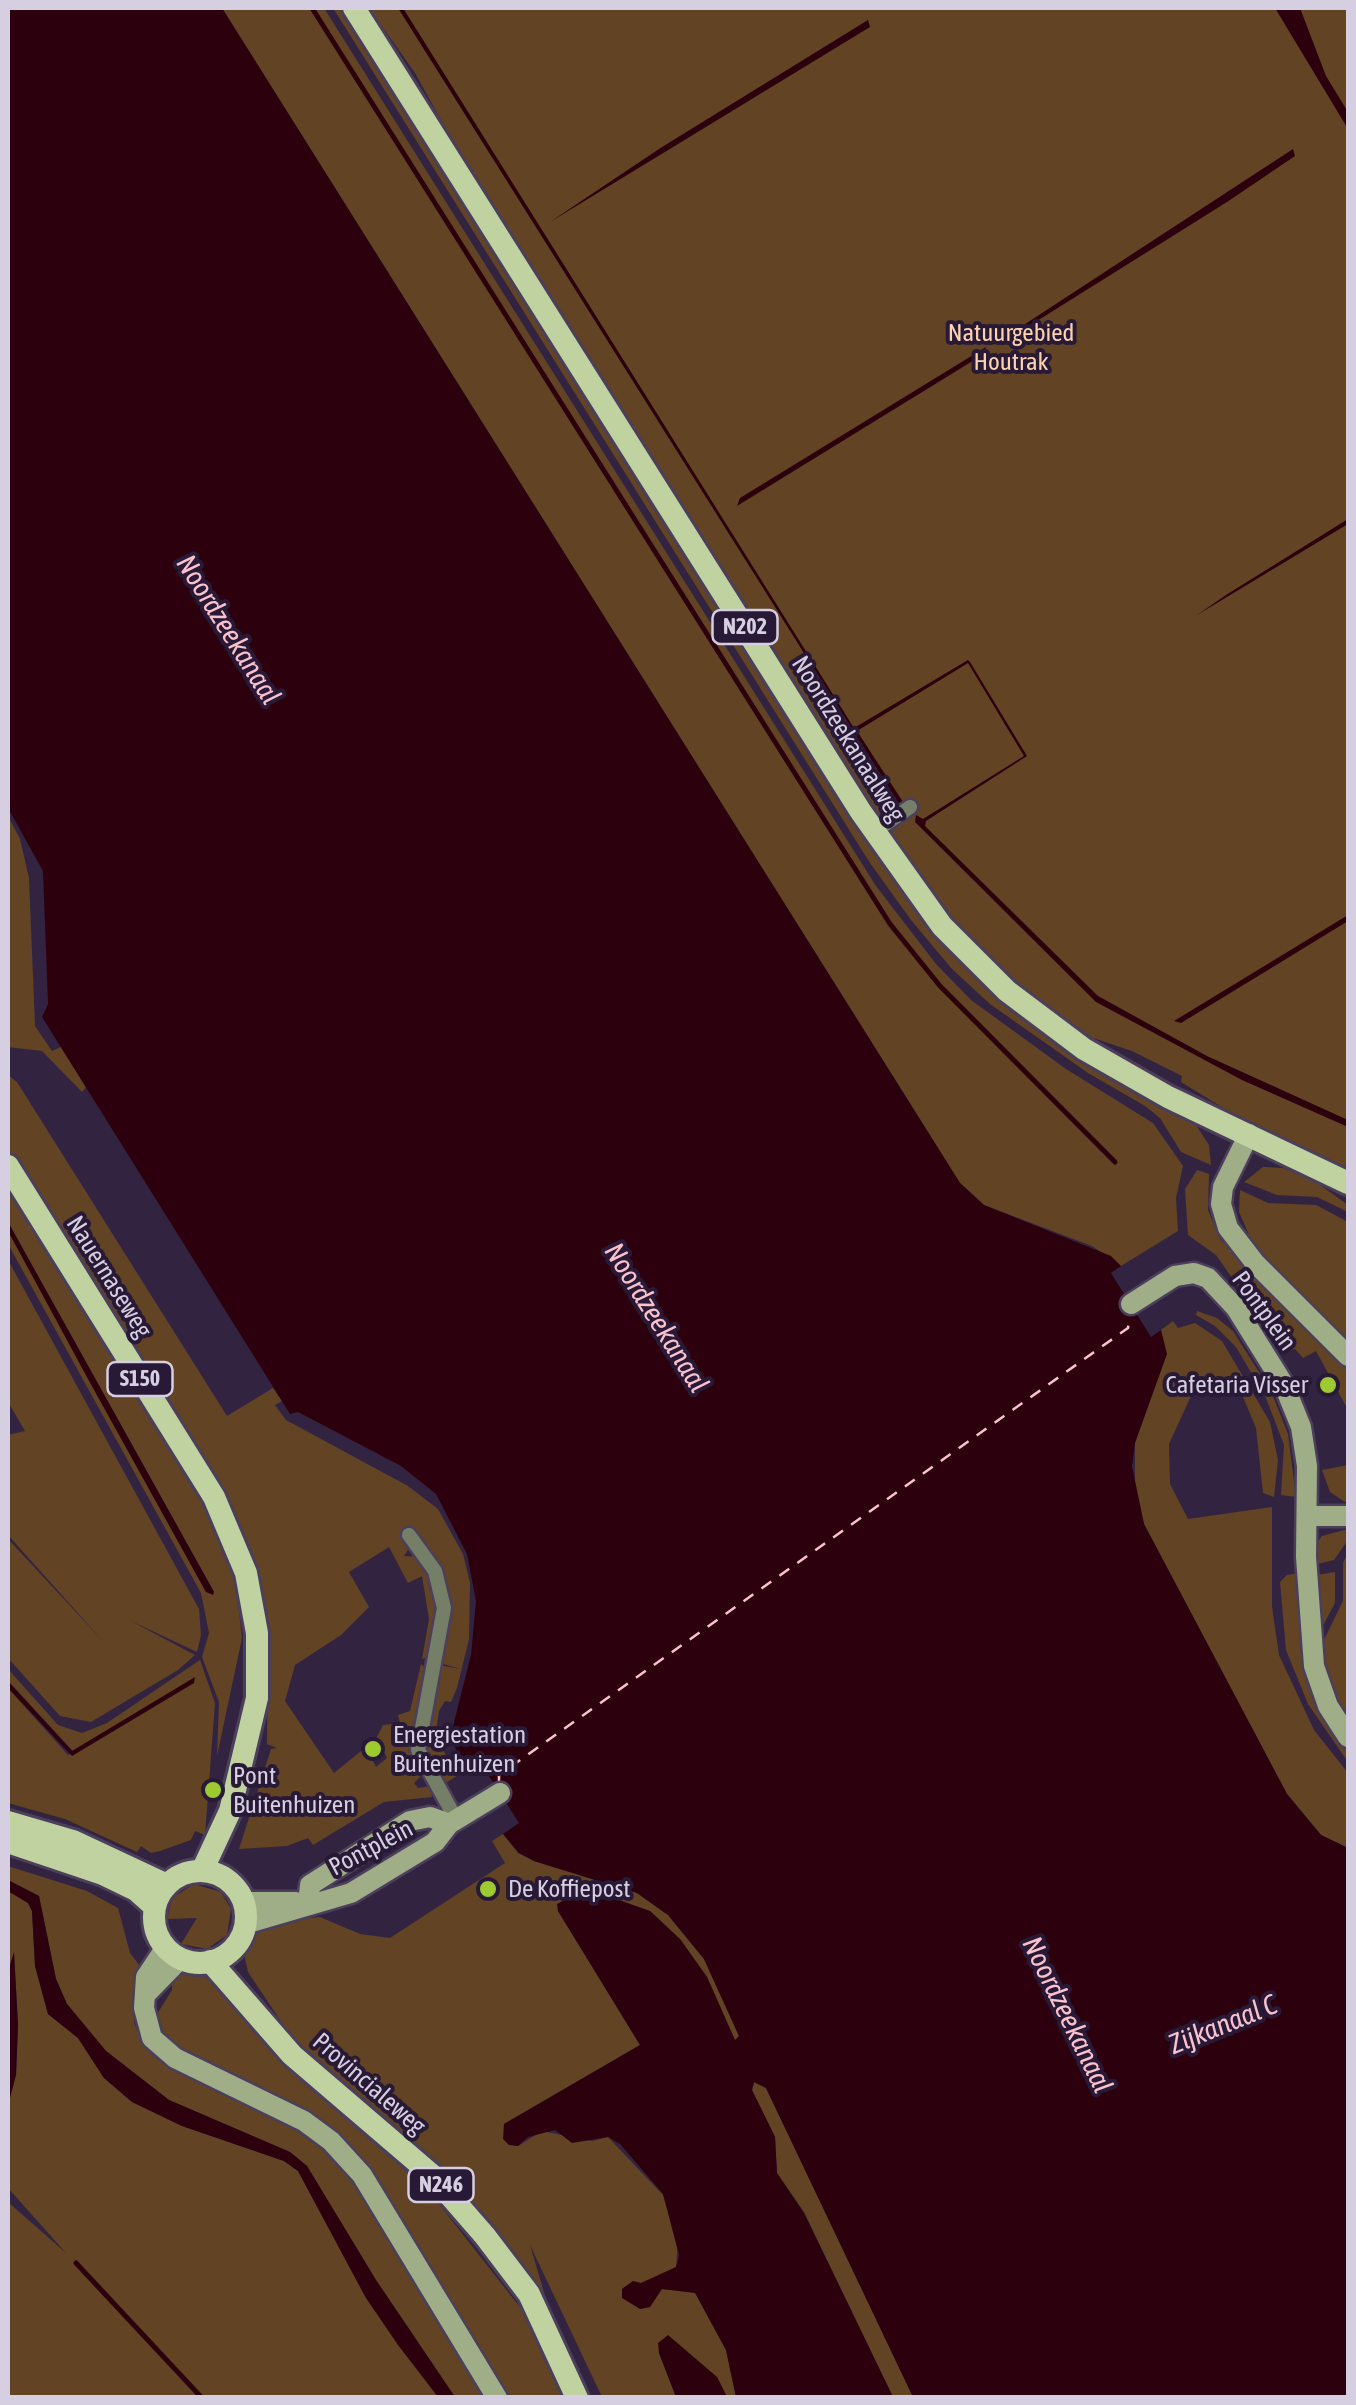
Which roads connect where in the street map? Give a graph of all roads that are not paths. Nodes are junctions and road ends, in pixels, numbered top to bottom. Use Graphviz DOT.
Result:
graph roads {
  1 [pos="354,8"];
  2 [pos="910,807"];
  3 [pos="874,832"];
  4 [pos="1248,1134"];
  5 [pos="8,1166"];
  6 [pos="1348,1183"];
  7 [pos="1131,1304"];
  8 [pos="1348,1356"];
  9 [pos="1308,1516"];
  10 [pos="1348,1516"];
  11 [pos="409,1535"];
  12 [pos="1348,1737"];
  13 [pos="500,1793"];
  14 [pos="8,1822"];
  15 [pos="453,1822"];
  16 [pos="8,1842"];
  17 [pos="211,1873"];
  18 [pos="167,1885"];
  19 [pos="308,1903"];
  20 [pos="155,1907"];
  21 [pos="245,1913"];
  22 [pos="173,1953"];
  23 [pos="220,1956"];
  24 [pos="497,2398"];
  25 [pos="577,2398"];
  1 -- 3 [label="main road, Noordzeekanaalweg / N202"];
  2 -- 3 [label="street"];
  3 -- 4 [label="main road, Noordzeekanaalweg / N202"];
  4 -- 6 [label="main road, N202"];
  4 -- 8 [label="street"];
  5 -- 17 [label="main road, Nauernaseweg / S150"];
  7 -- 9 [label="street, Pontplein"];
  9 -- 10 [label="street"];
  9 -- 12 [label="street"];
  11 -- 15 [label="street"];
  13 -- 15 [label="street, Pontplein"];
  14 -- 18 [label="main road"];
  15 -- 19 [label="street, Pontplein"];
  15 -- 19 [label="street, Pontplein"];
  16 -- 20 [label="main road"];
  17 -- 18 [label="main road"];
  17 -- 21 [label="main road"];
  18 -- 20 [label="main road"];
  19 -- 21 [label="street, Pontplein"];
  20 -- 22 [label="main road"];
  21 -- 23 [label="main road"];
  22 -- 23 [label="main road"];
  22 -- 24 [label="street"];
  23 -- 25 [label="main road, Provincialeweg / N246"];
}
